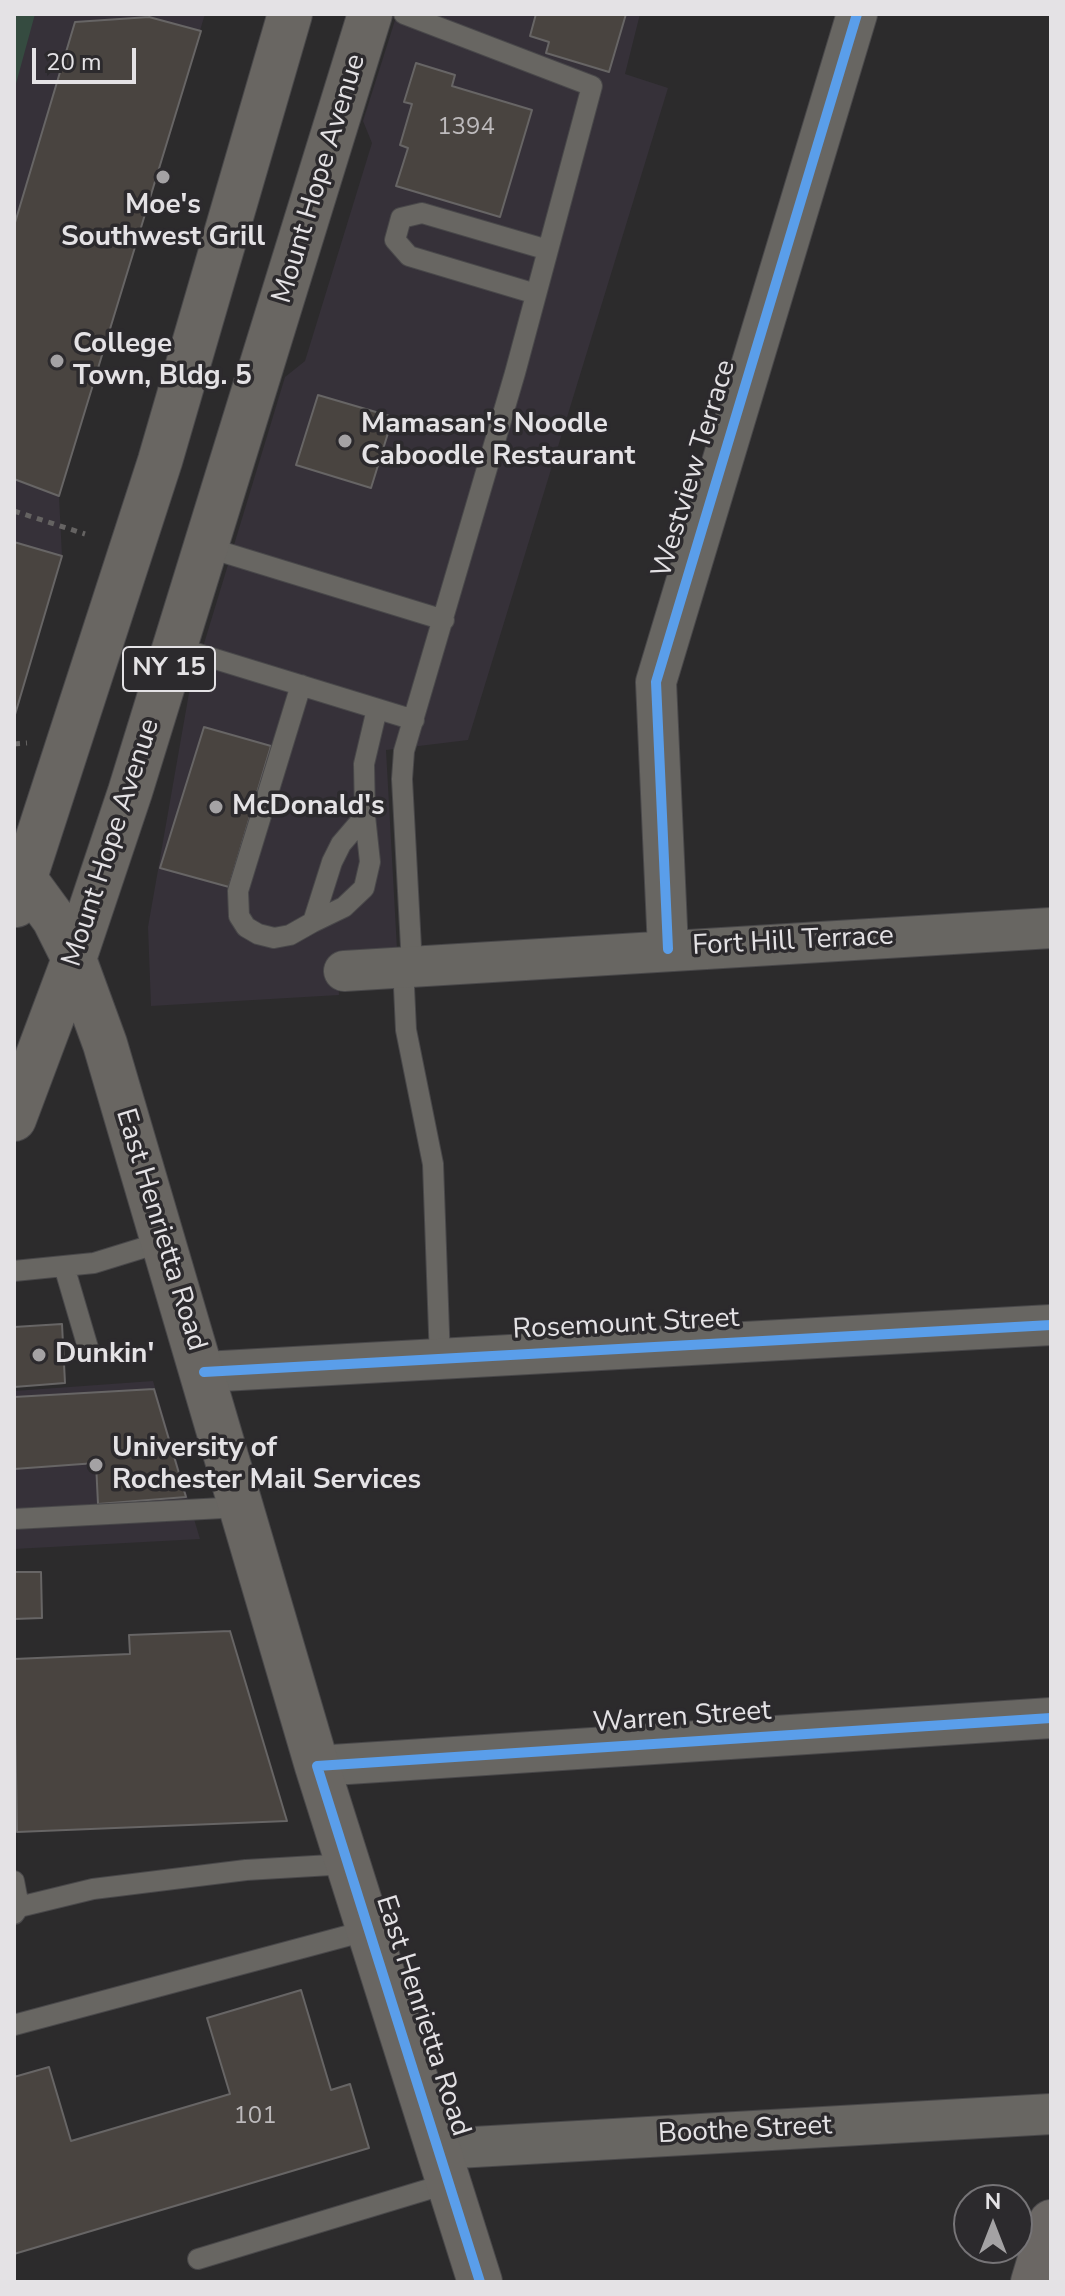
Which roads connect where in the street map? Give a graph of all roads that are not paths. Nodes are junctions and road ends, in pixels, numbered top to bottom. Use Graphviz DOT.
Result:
graph roads {
  1 [pos="290,14"];
  2 [pos="370,14"];
  3 [pos="404,14"];
  4 [pos="857,14"];
  5 [pos="548,250"];
  6 [pos="536,294"];
  7 [pos="206,547"];
  8 [pos="444,620"];
  9 [pos="176,647"];
  10 [pos="301,685"];
  11 [pos="377,709"];
  12 [pos="414,720"];
  13 [pos="365,816"];
  14 [pos="17,903"];
  15 [pos="313,922"];
  16 [pos="1051,928"];
  17 [pos="668,949"];
  18 [pos="74,959"];
  19 [pos="408,966"];
  20 [pos="344,971"];
  21 [pos="14,1119"];
  22 [pos="162,1242"];
  23 [pos="64,1266"];
  24 [pos="14,1271"];
  25 [pos="1051,1325"];
  26 [pos="89,1351"];
  27 [pos="440,1360"];
  28 [pos="204,1372"];
  29 [pos="242,1507"];
  30 [pos="14,1519"];
  31 [pos="1051,1718"];
  32 [pos="317,1766"];
  33 [pos="348,1864"];
  34 [pos="14,1881"];
  35 [pos="16,1911"];
  36 [pos="369,1930"];
  37 [pos="14,2025"];
  38 [pos="1051,2114"];
  39 [pos="444,2166"];
  40 [pos="1051,2222"];
  41 [pos="198,2259"];
  42 [pos="480,2282"];
  43 [pos="1033,2282"];
  1 -- 14 [label="main road, NY 15"];
  2 -- 7 [label="main road, Mount Hope Avenue / NY 15"];
  3 -- 5 [label="lane"];
  4 -- 17 [label="street, Westview Terrace"];
  5 -- 6 [label="lane"];
  5 -- 6 [label="lane"];
  6 -- 8 [label="lane"];
  7 -- 8 [label="lane"];
  7 -- 9 [label="main road, Mount Hope Avenue / NY 15"];
  8 -- 12 [label="lane"];
  9 -- 10 [label="lane"];
  9 -- 18 [label="main road, Mount Hope Avenue / NY 15"];
  10 -- 11 [label="lane"];
  10 -- 15 [label="lane"];
  11 -- 12 [label="lane"];
  11 -- 13 [label="lane"];
  12 -- 19 [label="lane"];
  13 -- 15 [label="lane"];
  13 -- 15 [label="lane"];
  14 -- 18 [label="main road"];
  16 -- 17 [label="street, Fort Hill Terrace"];
  17 -- 19 [label="street, Fort Hill Terrace"];
  18 -- 21 [label="main road, Mount Hope Avenue / NY 15"];
  18 -- 22 [label="main road, East Henrietta Road"];
  19 -- 20 [label="street, Fort Hill Terrace"];
  19 -- 27 [label="lane"];
  22 -- 23 [label="lane"];
  22 -- 28 [label="main road, East Henrietta Road"];
  23 -- 24 [label="lane"];
  23 -- 26 [label="lane"];
  25 -- 27 [label="street, Rosemount Street"];
  27 -- 28 [label="street, Rosemount Street"];
  28 -- 29 [label="main road, East Henrietta Road"];
  29 -- 30 [label="lane"];
  29 -- 32 [label="main road, East Henrietta Road"];
  31 -- 32 [label="street, Warren Street"];
  32 -- 33 [label="main road, East Henrietta Road"];
  33 -- 35 [label="lane"];
  33 -- 36 [label="main road, East Henrietta Road"];
  34 -- 35 [label="lane"];
  36 -- 37 [label="lane"];
  36 -- 39 [label="main road, East Henrietta Road"];
  38 -- 39 [label="street, Boothe Street"];
  39 -- 41 [label="lane"];
  39 -- 42 [label="main road, East Henrietta Road"];
  40 -- 43 [label="main road"];
}
